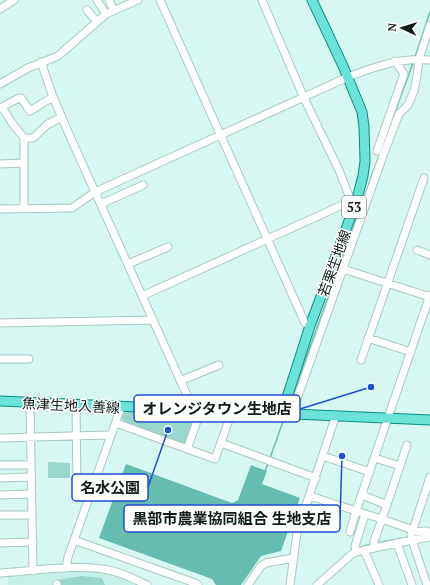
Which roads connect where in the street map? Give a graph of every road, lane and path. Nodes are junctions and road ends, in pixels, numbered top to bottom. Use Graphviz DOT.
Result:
graph roads {
  1 [pos="14,0"];
  2 [pos="97,0"];
  3 [pos="109,0"];
  4 [pos="138,0"];
  5 [pos="160,0"];
  6 [pos="262,0"];
  7 [pos="312,0"];
  8 [pos="0,9"];
  9 [pos="87,10"];
  10 [pos="114,11"];
  11 [pos="106,14"];
  12 [pos="97,22"];
  13 [pos="430,25"];
  14 [pos="419,59"];
  15 [pos="430,60"];
  16 [pos="395,61"];
  17 [pos="41,62"];
  18 [pos="348,77"];
  19 [pos="0,84"];
  20 [pos="53,97"];
  21 [pos="304,98"];
  22 [pos="1,107"];
  23 [pos="62,117"];
  24 [pos="220,135"];
  25 [pos="24,138"];
  26 [pos="365,148"];
  27 [pos="380,152"];
  28 [pos="0,164"];
  29 [pos="24,164"];
  30 [pos="424,178"];
  31 [pos="143,185"];
  32 [pos="95,192"];
  33 [pos="353,201"];
  34 [pos="101,204"];
  35 [pos="0,209"];
  36 [pos="24,209"];
  37 [pos="267,239"];
  38 [pos="168,247"];
  39 [pos="417,250"];
  40 [pos="430,255"];
  41 [pos="128,264"];
  42 [pos="343,269"];
  43 [pos="387,284"];
  44 [pos="142,296"];
  45 [pos="430,296"];
  46 [pos="153,320"];
  47 [pos="0,323"];
  48 [pos="310,326"];
  49 [pos="368,338"];
  50 [pos="411,352"];
  51 [pos="0,359"];
  52 [pos="29,359"];
  53 [pos="360,360"];
  54 [pos="219,365"];
  55 [pos="180,381"];
  56 [pos="0,401"];
  57 [pos="30,403"];
  58 [pos="76,404"];
  59 [pos="121,407"];
  60 [pos="197,410"];
  61 [pos="230,411"];
  62 [pos="282,413"];
  63 [pos="292,413"];
  64 [pos="336,415"];
  65 [pos="388,418"];
  66 [pos="430,420"];
  67 [pos="116,423"];
  68 [pos="76,436"];
  69 [pos="111,436"];
  70 [pos="31,437"];
  71 [pos="0,438"];
  72 [pos="221,443"];
  73 [pos="408,444"];
  74 [pos="188,449"];
  75 [pos="323,456"];
  76 [pos="375,458"];
  77 [pos="31,464"];
  78 [pos="0,465"];
  79 [pos="400,466"];
  80 [pos="370,472"];
  81 [pos="32,477"];
  82 [pos="430,477"];
  83 [pos="0,478"];
  84 [pos="316,478"];
  85 [pos="91,492"];
  86 [pos="32,494"];
  87 [pos="0,495"];
  88 [pos="310,496"];
  89 [pos="362,496"];
  90 [pos="387,505"];
  91 [pos="356,511"];
  92 [pos="365,514"];
  93 [pos="0,515"];
  94 [pos="32,515"];
  95 [pos="382,519"];
  96 [pos="350,532"];
  97 [pos="412,534"];
  98 [pos="429,534"];
  99 [pos="74,540"];
  100 [pos="33,542"];
  101 [pos="0,543"];
  102 [pos="397,543"];
  103 [pos="374,547"];
  104 [pos="364,550"];
  105 [pos="356,552"];
  106 [pos="293,558"];
  107 [pos="66,568"];
  108 [pos="33,571"];
  109 [pos="0,573"];
  110 [pos="147,585"];
  111 [pos="198,585"];
  112 [pos="248,585"];
  113 [pos="290,585"];
  114 [pos="317,585"];
  115 [pos="379,585"];
  116 [pos="412,585"];
  117 [pos="427,585"];
  1 -- 8 [label="street"];
  2 -- 11 [label="street"];
  3 -- 10 [label="street"];
  4 -- 10 [label="street"];
  5 -- 24 [label="street"];
  6 -- 21 [label="street"];
  7 -- 18 [label="main road, 若栗生地線 / 53"];
  9 -- 12 [label="street"];
  10 -- 11 [label="street"];
  11 -- 12 [label="street"];
  12 -- 17 [label="street"];
  13 -- 14 [label="street"];
  14 -- 15 [label="street"];
  14 -- 16 [label="street"];
  14 -- 27 [label="street"];
  16 -- 18 [label="street"];
  16 -- 27 [label="street"];
  17 -- 19 [label="street"];
  17 -- 20 [label="street"];
  18 -- 21 [label="street"];
  18 -- 26 [label="main road, 若栗生地線 / 53"];
  20 -- 22 [label="street"];
  20 -- 23 [label="street"];
  21 -- 24 [label="street"];
  21 -- 33 [label="street"];
  22 -- 25 [label="street"];
  23 -- 25 [label="street"];
  23 -- 32 [label="street"];
  24 -- 32 [label="street"];
  24 -- 37 [label="street"];
  25 -- 29 [label="street"];
  26 -- 27 [label="street"];
  26 -- 33 [label="main road, 若栗生地線 / 53"];
  27 -- 42 [label="street"];
  28 -- 29 [label="street"];
  29 -- 36 [label="street"];
  30 -- 43 [label="street"];
  31 -- 34 [label="street"];
  32 -- 34 [label="street"];
  32 -- 36 [label="street"];
  33 -- 37 [label="street"];
  33 -- 48 [label="main road, 若栗生地線 / 53"];
  34 -- 41 [label="street"];
  35 -- 36 [label="street"];
  37 -- 44 [label="street"];
  37 -- 48 [label="street"];
  38 -- 41 [label="street"];
  39 -- 40 [label="street"];
  41 -- 44 [label="street"];
  42 -- 43 [label="street"];
  42 -- 63 [label="street"];
  43 -- 45 [label="street"];
  43 -- 49 [label="street"];
  44 -- 46 [label="street"];
  45 -- 50 [label="street"];
  46 -- 47 [label="street"];
  46 -- 55 [label="street"];
  48 -- 62 [label="main road, 若栗生地線 / 53"];
  49 -- 50 [label="street"];
  49 -- 53 [label="street"];
  50 -- 65 [label="street"];
  51 -- 52 [label="street"];
  54 -- 55 [label="street"];
  55 -- 60 [label="street"];
  56 -- 57 [label="main road, 魚津生地入善線"];
  57 -- 58 [label="main road, 魚津生地入善線"];
  57 -- 70 [label="street"];
  58 -- 59 [label="main road, 魚津生地入善線"];
  58 -- 68 [label="street"];
  59 -- 60 [label="main road, 魚津生地入善線"];
  59 -- 67 [label="street"];
  60 -- 61 [label="main road, 魚津生地入善線"];
  60 -- 74 [label="street"];
  61 -- 62 [label="main road, 魚津生地入善線"];
  61 -- 72 [label="street"];
  62 -- 63 [label="main road, 魚津生地入善線"];
  63 -- 64 [label="main road, 魚津生地入善線"];
  64 -- 65 [label="main road, 魚津生地入善線"];
  64 -- 75 [label="street"];
  65 -- 66 [label="main road, 魚津生地入善線"];
  65 -- 76 [label="street"];
  67 -- 69 [label="street"];
  67 -- 74 [label="street"];
  68 -- 69 [label="street"];
  68 -- 70 [label="street"];
  68 -- 85 [label="street"];
  69 -- 85 [label="street"];
  70 -- 71 [label="street"];
  70 -- 77 [label="street"];
  72 -- 74 [label="street"];
  72 -- 84 [label="street"];
  73 -- 79 [label="street"];
  75 -- 80 [label="street"];
  75 -- 84 [label="street"];
  76 -- 79 [label="street"];
  76 -- 80 [label="street"];
  77 -- 78 [label="street"];
  77 -- 81 [label="street"];
  79 -- 90 [label="street"];
  80 -- 89 [label="street"];
  81 -- 83 [label="street"];
  81 -- 86 [label="street"];
  82 -- 97 [label="street"];
  84 -- 88 [label="street"];
  85 -- 99 [label="street"];
  86 -- 87 [label="street"];
  86 -- 94 [label="street"];
  88 -- 91 [label="street"];
  88 -- 106 [label="street"];
  89 -- 90 [label="street"];
  89 -- 91 [label="street"];
  90 -- 95 [label="street"];
  91 -- 92 [label="street"];
  91 -- 96 [label="street"];
  92 -- 95 [label="street"];
  92 -- 105 [label="street"];
  93 -- 94 [label="street"];
  94 -- 100 [label="street"];
  95 -- 97 [label="street"];
  95 -- 103 [label="street"];
  97 -- 98 [label="street"];
  97 -- 102 [label="street"];
  97 -- 117 [label="street"];
  99 -- 107 [label="street"];
  99 -- 111 [label="street"];
  100 -- 101 [label="street"];
  100 -- 108 [label="street"];
  102 -- 103 [label="street"];
  102 -- 116 [label="street"];
  103 -- 104 [label="street"];
  104 -- 105 [label="street"];
  104 -- 115 [label="street"];
  105 -- 114 [label="street"];
  106 -- 112 [label="street"];
  106 -- 113 [label="street"];
  107 -- 108 [label="street"];
  107 -- 110 [label="street"];
  108 -- 109 [label="street"];
}
